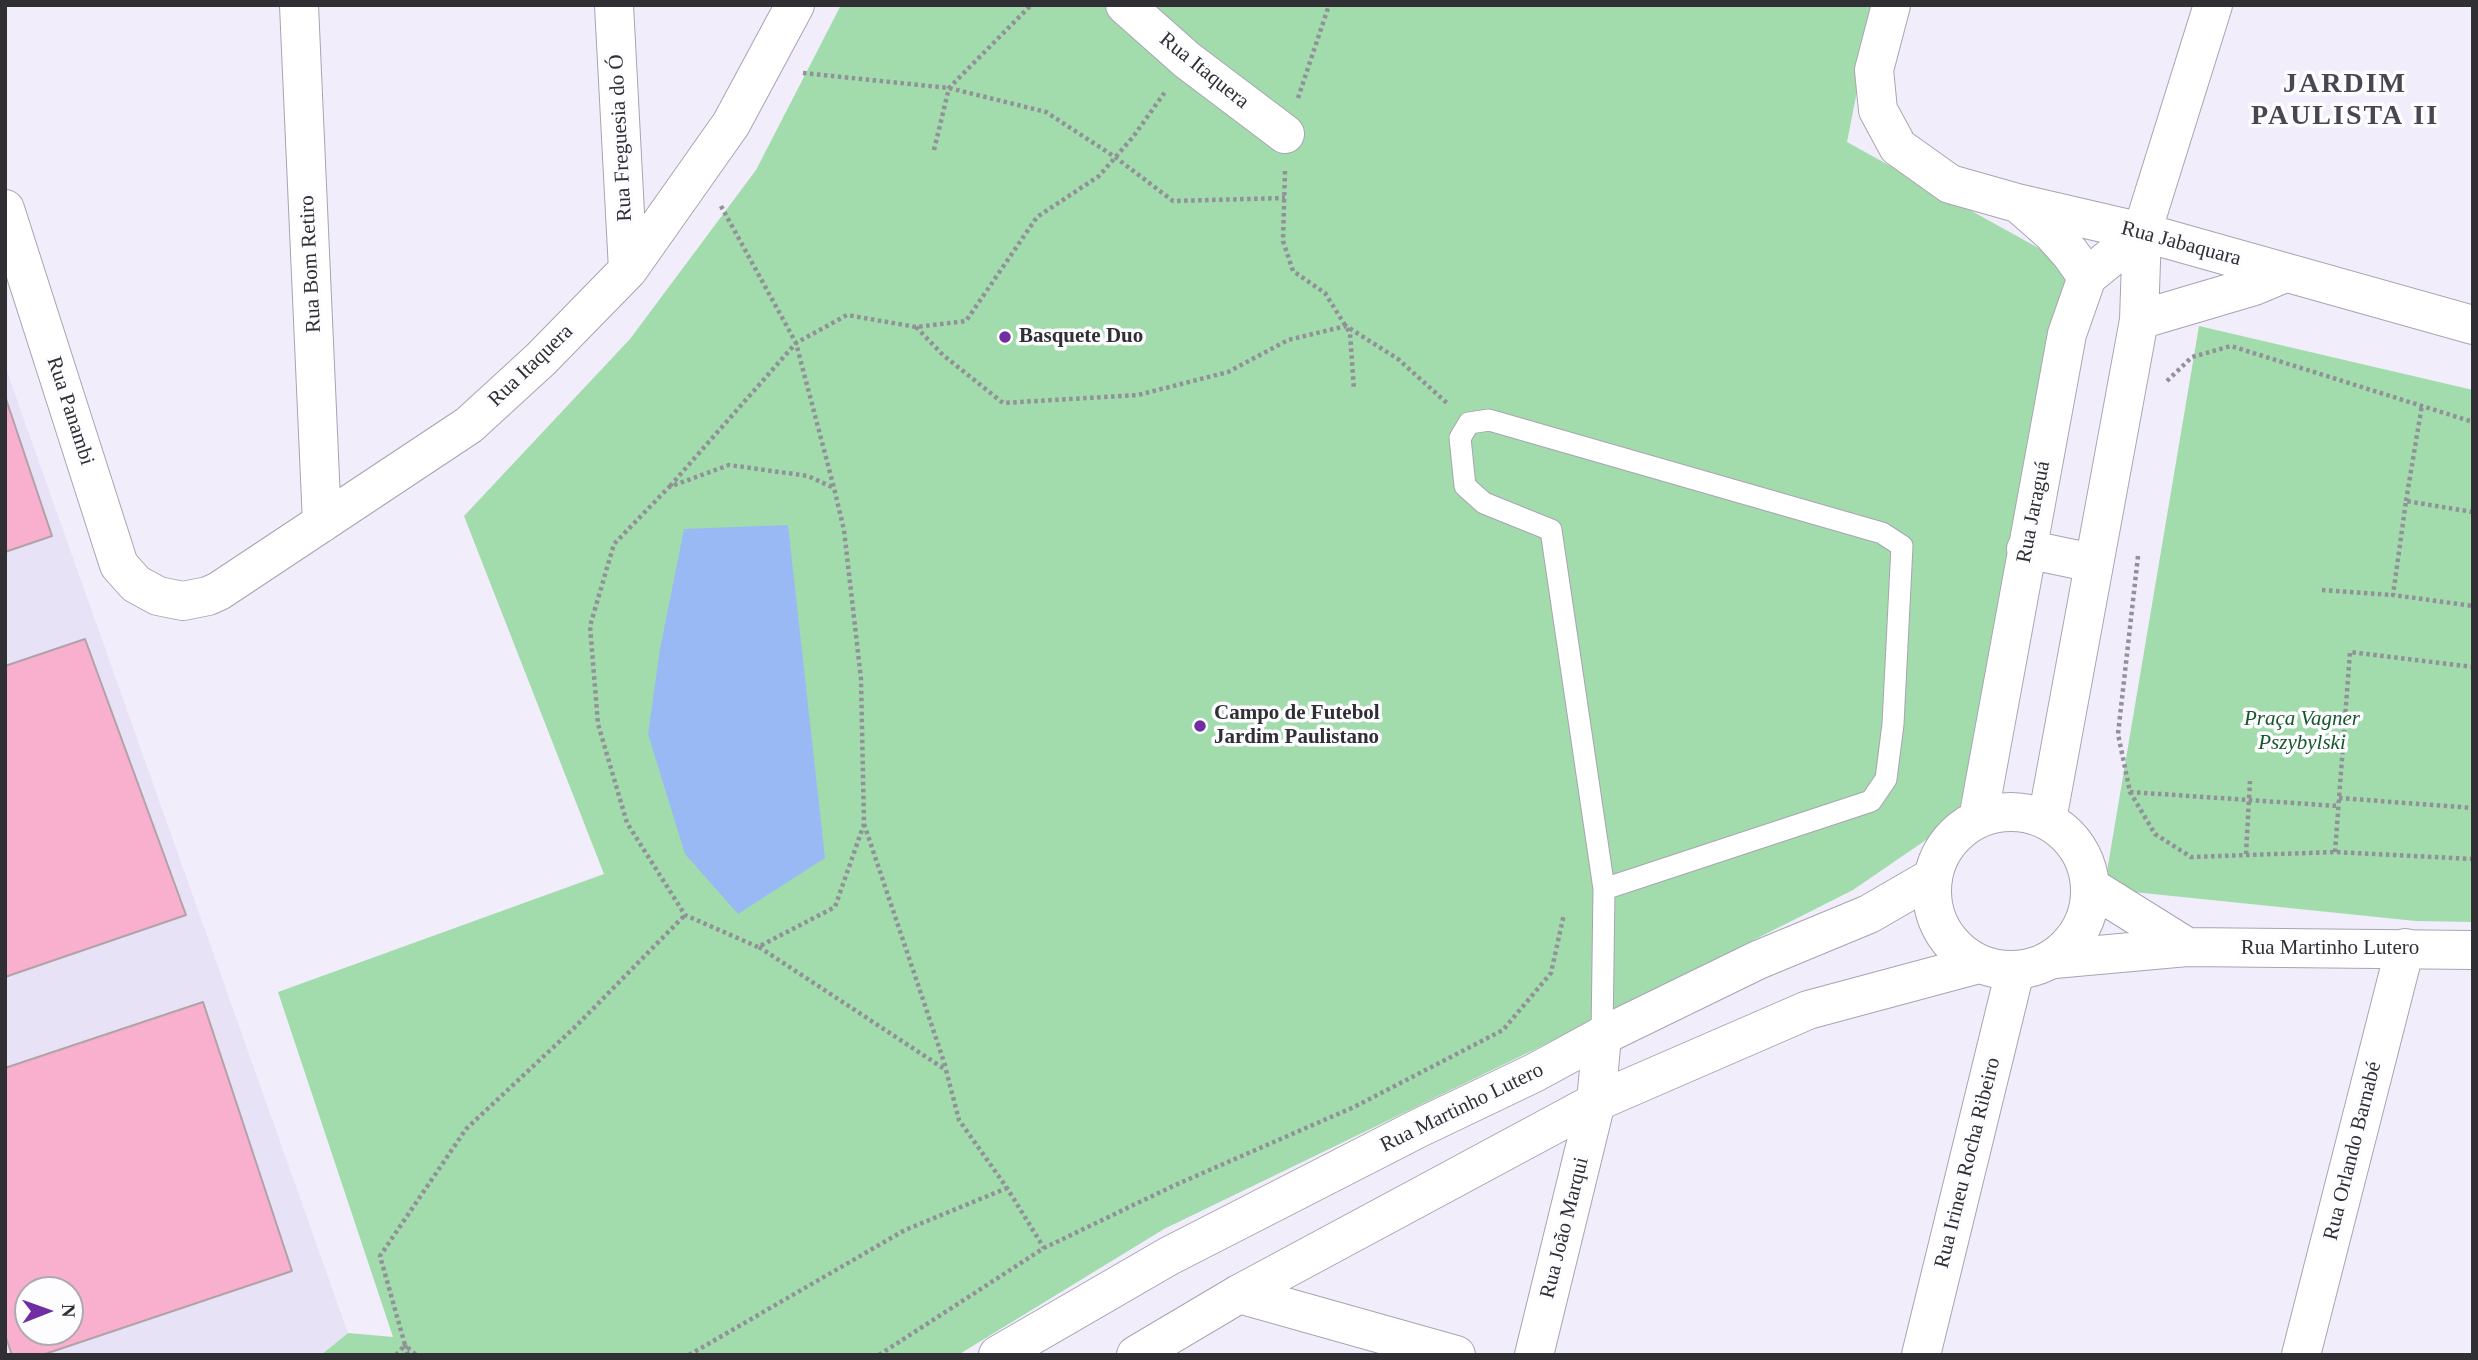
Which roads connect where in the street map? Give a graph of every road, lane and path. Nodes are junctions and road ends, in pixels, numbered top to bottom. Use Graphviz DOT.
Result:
graph roads {
  1 [pos="299,5"];
  2 [pos="614,5"];
  3 [pos="795,5"];
  4 [pos="1031,5"];
  5 [pos="1125,5"];
  6 [pos="1329,5"];
  7 [pos="1891,5"];
  8 [pos="2213,5"];
  9 [pos="1187,60"];
  10 [pos="761,68"];
  11 [pos="949,88"];
  12 [pos="1285,134"];
  13 [pos="934,150"];
  14 [pos="1115,157"];
  15 [pos="700,169"];
  16 [pos="1285,198"];
  17 [pos="2017,203"];
  18 [pos="5,209"];
  19 [pos="2142,232"];
  20 [pos="628,270"];
  21 [pos="2285,273"];
  22 [pos="2087,277"];
  23 [pos="2139,320"];
  24 [pos="2473,325"];
  25 [pos="1346,326"];
  26 [pos="916,327"];
  27 [pos="796,342"];
  28 [pos="2166,382"];
  29 [pos="1354,390"];
  30 [pos="2422,405"];
  31 [pos="2473,422"];
  32 [pos="1469,423"];
  33 [pos="670,486"];
  34 [pos="834,488"];
  35 [pos="2406,501"];
  36 [pos="2473,512"];
  37 [pos="322,523"];
  38 [pos="2026,549"];
  39 [pos="2138,556"];
  40 [pos="2093,563"];
  41 [pos="2322,590"];
  42 [pos="2393,595"];
  43 [pos="158,596"];
  44 [pos="2473,606"];
  45 [pos="2473,667"];
  46 [pos="2315,736"];
  47 [pos="2343,741"];
  48 [pos="2250,781"];
  49 [pos="2130,792"];
  50 [pos="2339,798"];
  51 [pos="2249,800"];
  52 [pos="2338,806"];
  53 [pos="2473,808"];
  54 [pos="1978,820"];
  55 [pos="2047,820"];
  56 [pos="864,824"];
  57 [pos="2335,852"];
  58 [pos="2246,854"];
  59 [pos="2473,859"];
  60 [pos="1933,877"];
  61 [pos="2091,887"];
  62 [pos="1604,889"];
  63 [pos="1564,914"];
  64 [pos="685,915"];
  65 [pos="758,947"];
  66 [pos="2187,947"];
  67 [pos="2405,948"];
  68 [pos="2473,950"];
  69 [pos="2054,959"];
  70 [pos="1997,968"];
  71 [pos="1602,1036"];
  72 [pos="946,1070"];
  73 [pos="1597,1101"];
  74 [pos="1007,1188"];
  75 [pos="1044,1248"];
  76 [pos="1239,1294"];
  77 [pos="405,1345"];
  78 [pos="1146,1351"];
  79 [pos="396,1355"];
  80 [pos="408,1355"];
  81 [pos="416,1355"];
  82 [pos="689,1355"];
  83 [pos="879,1355"];
  84 [pos="998,1355"];
  85 [pos="1456,1355"];
  86 [pos="1534,1355"];
  87 [pos="1921,1355"];
  88 [pos="2301,1355"];
  1 -- 37 [label="street, Rua Bom Retiro"];
  2 -- 20 [label="street, Rua Freguesia do Ó"];
  3 -- 10 [label="street, Rua Itaquera"];
  4 -- 11 [label="path"];
  5 -- 9 [label="street, Rua Itaquera"];
  6 -- 12 [label="path"];
  7 -- 17 [label="street, Rua Jabaquara"];
  8 -- 19 [label="street"];
  9 -- 12 [label="street, Rua Itaquera"];
  9 -- 14 [label="path"];
  10 -- 11 [label="path"];
  10 -- 15 [label="street, Rua Itaquera"];
  11 -- 13 [label="path"];
  11 -- 14 [label="path"];
  12 -- 16 [label="path"];
  14 -- 16 [label="path"];
  14 -- 26 [label="path"];
  15 -- 20 [label="street, Rua Itaquera"];
  15 -- 27 [label="path"];
  16 -- 25 [label="path"];
  17 -- 19 [label="street, Rua Jabaquara"];
  17 -- 22 [label="street"];
  18 -- 43 [label="street, Rua Panambi"];
  19 -- 21 [label="street, Rua Jabaquara"];
  19 -- 22 [label="street"];
  19 -- 23 [label="street"];
  20 -- 37 [label="street, Rua Itaquera"];
  21 -- 23 [label="street"];
  21 -- 24 [label="street, Rua Jabaquara"];
  22 -- 38 [label="street, Rua Jaraguá"];
  23 -- 40 [label="street"];
  25 -- 26 [label="path"];
  25 -- 29 [label="path"];
  25 -- 32 [label="path"];
  26 -- 27 [label="path"];
  27 -- 33 [label="path"];
  27 -- 34 [label="path"];
  28 -- 30 [label="path"];
  30 -- 31 [label="path"];
  30 -- 35 [label="path"];
  32 -- 62 [label="lane"];
  32 -- 62 [label="lane"];
  33 -- 34 [label="path"];
  33 -- 64 [label="path"];
  34 -- 56 [label="path"];
  35 -- 36 [label="path"];
  35 -- 42 [label="path"];
  37 -- 43 [label="street, Rua Itaquera"];
  38 -- 40 [label="street"];
  38 -- 54 [label="street, Rua Jaraguá"];
  39 -- 49 [label="path"];
  40 -- 55 [label="street"];
  41 -- 42 [label="path"];
  42 -- 44 [label="path"];
  45 -- 47 [label="path"];
  46 -- 47 [label="path"];
  47 -- 50 [label="path"];
  48 -- 51 [label="path"];
  49 -- 51 [label="path"];
  49 -- 58 [label="path"];
  50 -- 52 [label="path"];
  50 -- 53 [label="path"];
  51 -- 52 [label="path"];
  51 -- 58 [label="path"];
  52 -- 57 [label="path"];
  54 -- 55 [label="street"];
  54 -- 60 [label="street"];
  55 -- 61 [label="street"];
  56 -- 65 [label="path"];
  56 -- 72 [label="path"];
  57 -- 58 [label="path"];
  57 -- 59 [label="path"];
  60 -- 70 [label="street"];
  60 -- 71 [label="street, Rua Martinho Lutero"];
  61 -- 66 [label="street"];
  61 -- 69 [label="street"];
  62 -- 71 [label="lane"];
  63 -- 75 [label="path"];
  64 -- 65 [label="path"];
  64 -- 77 [label="path"];
  65 -- 72 [label="path"];
  66 -- 67 [label="street, Rua Martinho Lutero"];
  66 -- 69 [label="street, Rua Martinho Lutero"];
  67 -- 68 [label="street, Rua Martinho Lutero"];
  67 -- 88 [label="street, Rua Orlando Barnabé"];
  69 -- 70 [label="street"];
  70 -- 73 [label="street"];
  70 -- 87 [label="street, Rua Irineu Rocha Ribeiro"];
  71 -- 73 [label="street, Rua João Marqui"];
  71 -- 84 [label="street, Rua Martinho Lutero"];
  72 -- 74 [label="path"];
  73 -- 76 [label="street"];
  73 -- 86 [label="street, Rua João Marqui"];
  74 -- 75 [label="path"];
  74 -- 82 [label="path"];
  75 -- 83 [label="path"];
  76 -- 78 [label="street"];
  76 -- 85 [label="street"];
  77 -- 79 [label="path"];
  77 -- 80 [label="path"];
  77 -- 81 [label="path"];
}
